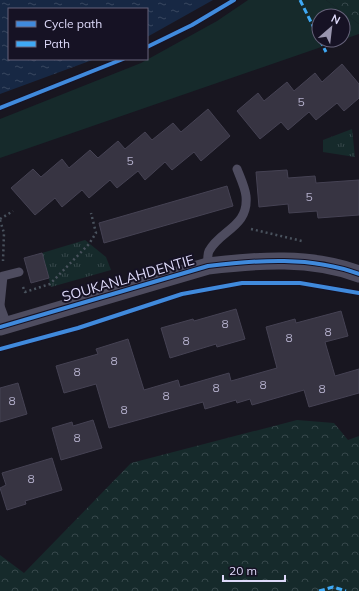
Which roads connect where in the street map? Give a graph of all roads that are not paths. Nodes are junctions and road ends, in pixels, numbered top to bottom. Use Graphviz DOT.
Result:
graph roads {
  1 [pos="237,169"];
  2 [pos="208,266"];
  3 [pos="19,272"];
  4 [pos="359,274"];
  5 [pos="0,306"];
  6 [pos="4,326"];
  1 -- 2 [label="lane"];
  2 -- 4 [label="street, SOUKANLAHDENTIE"];
  2 -- 6 [label="street, SOUKANLAHDENTIE"];
  3 -- 5 [label="lane"];
  5 -- 6 [label="lane"];
}
